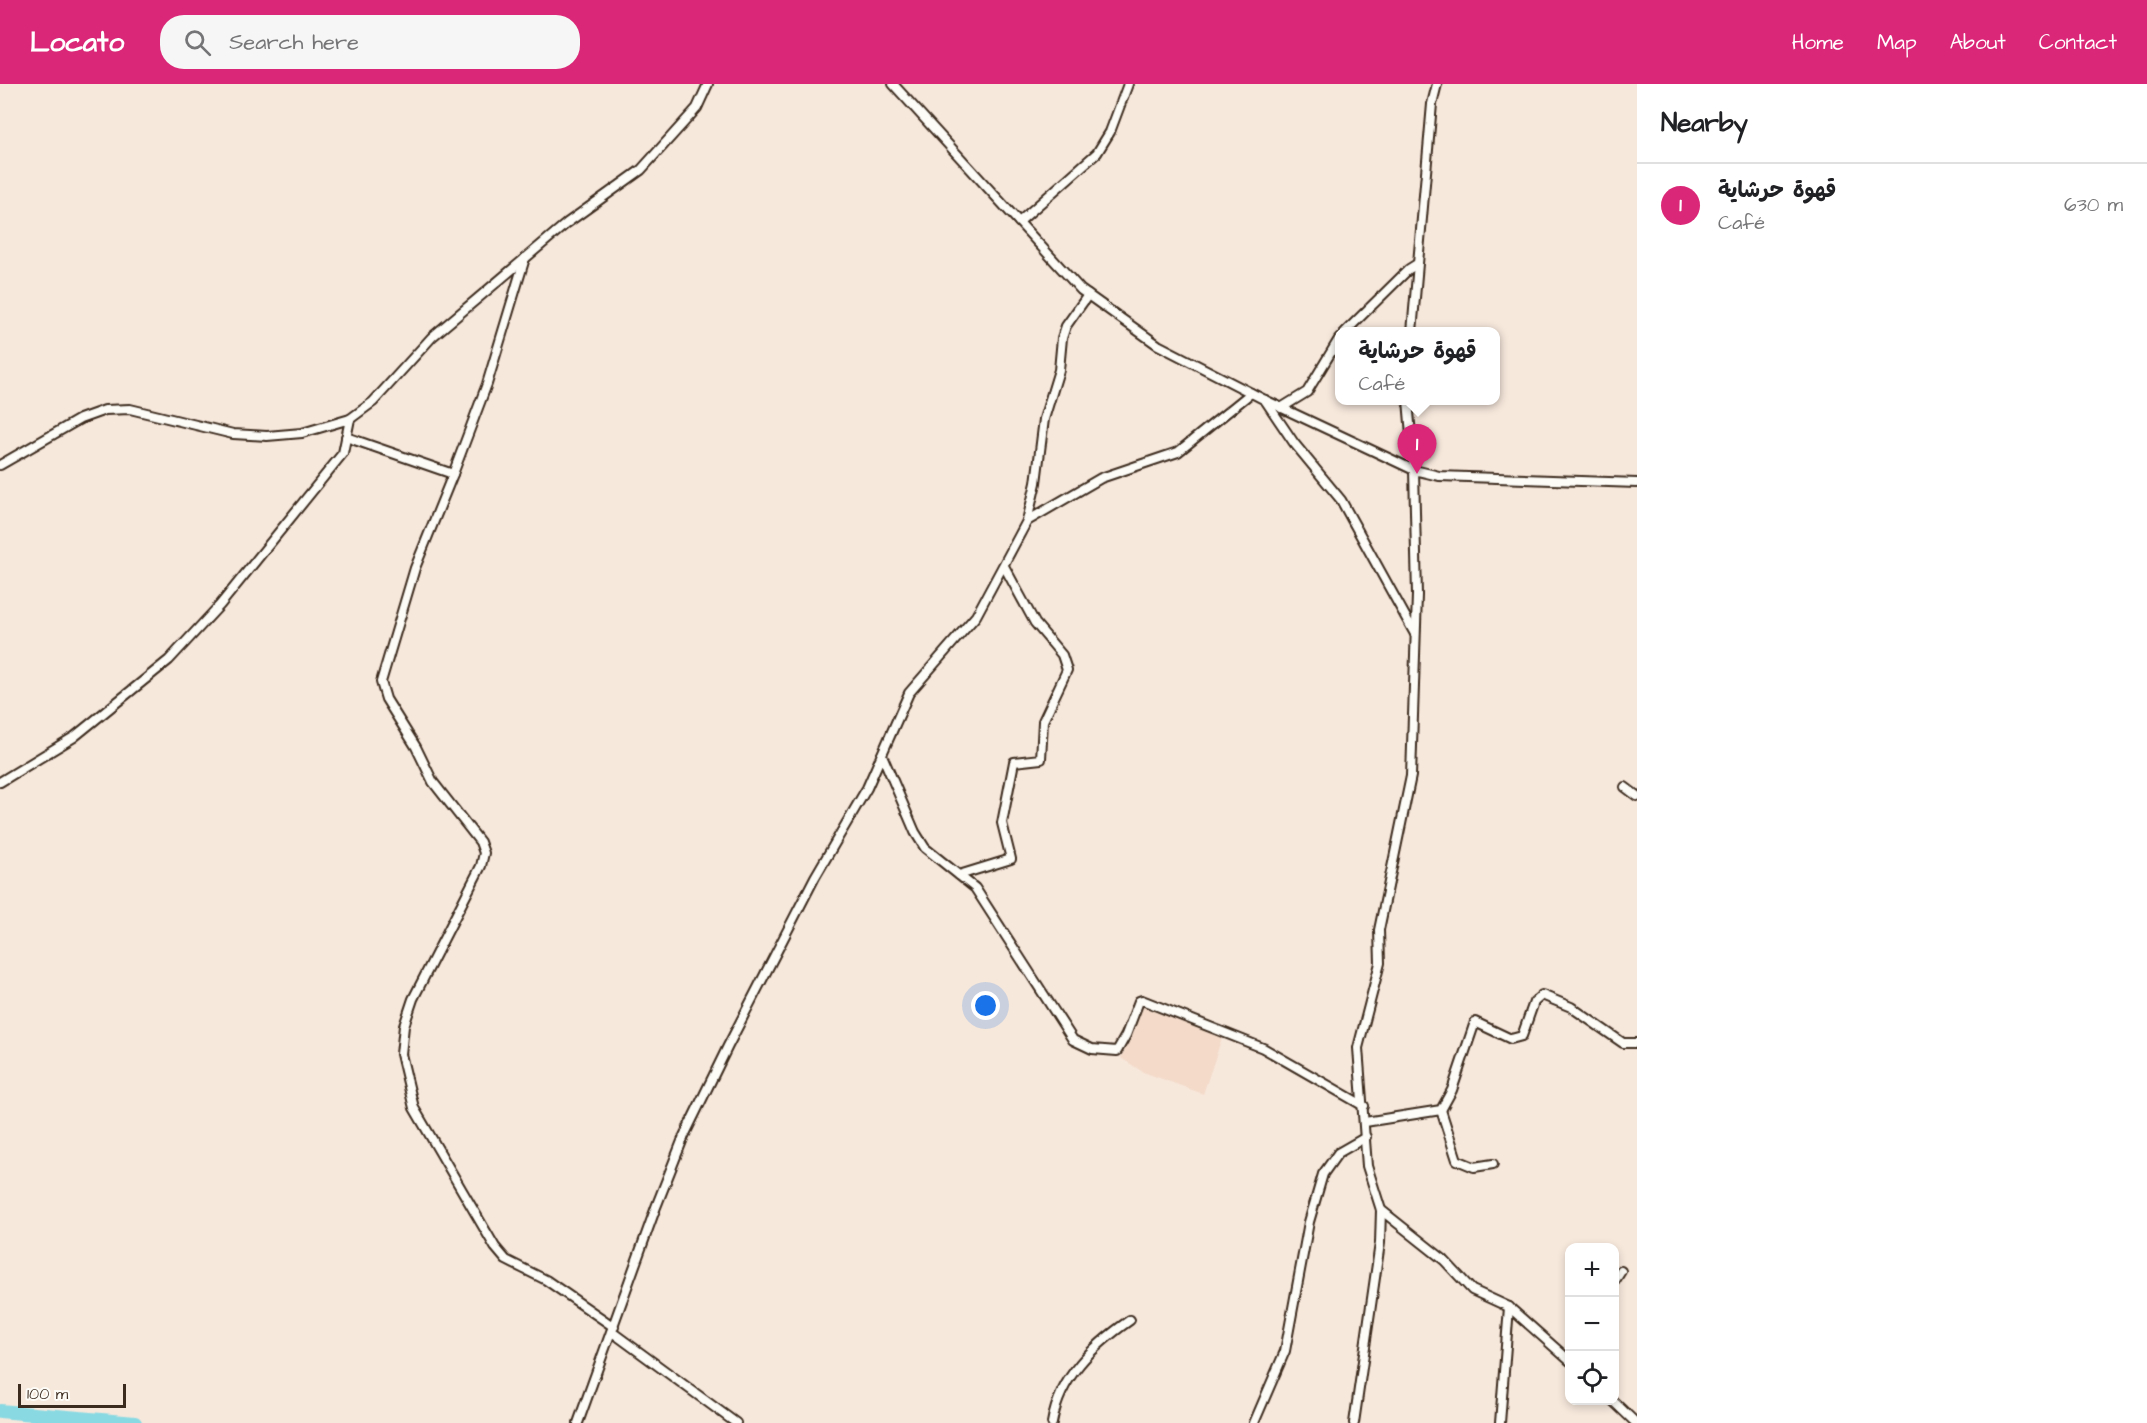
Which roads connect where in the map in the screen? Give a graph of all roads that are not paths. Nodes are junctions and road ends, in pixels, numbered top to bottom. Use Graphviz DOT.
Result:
graph roads {
  1 [pos="708,84"];
  2 [pos="893,84"];
  3 [pos="1128,84"];
  4 [pos="1437,84"];
  5 [pos="1019,222"];
  6 [pos="525,258"];
  7 [pos="1417,264"];
  8 [pos="1088,295"];
  9 [pos="1350,327"];
  10 [pos="1412,327"];
  11 [pos="1335,346"];
  12 [pos="1251,393"];
  13 [pos="1265,400"];
  14 [pos="1408,405"];
  15 [pos="1281,408"];
  16 [pos="350,419"];
  17 [pos="346,437"];
  18 [pos="0,465"];
  19 [pos="1414,470"];
  20 [pos="453,474"];
  21 [pos="1637,483"];
  22 [pos="1027,521"];
  23 [pos="1004,566"];
  24 [pos="1416,636"];
  25 [pos="882,754"];
  26 [pos="0,782"];
  27 [pos="1624,787"];
  28 [pos="1637,796"];
  29 [pos="959,875"];
  30 [pos="1637,1043"];
  31 [pos="1364,1106"];
  32 [pos="1441,1110"];
  33 [pos="1365,1122"];
  34 [pos="1366,1137"];
  35 [pos="1493,1164"];
  36 [pos="1381,1210"];
  37 [pos="1622,1271"];
  38 [pos="1619,1275"];
  39 [pos="1509,1307"];
  40 [pos="1130,1320"];
  41 [pos="613,1330"];
  42 [pos="1565,1354"];
  43 [pos="1616,1405"];
  44 [pos="578,1423"];
  45 [pos="736,1423"];
  46 [pos="1052,1423"];
  47 [pos="1254,1423"];
  48 [pos="1354,1423"];
  49 [pos="1500,1423"];
  50 [pos="1636,1423"];
  1 -- 6 [label="street"];
  2 -- 5 [label="street"];
  3 -- 5 [label="street"];
  4 -- 7 [label="street"];
  5 -- 8 [label="street"];
  6 -- 16 [label="street"];
  6 -- 20 [label="street"];
  7 -- 9 [label="street"];
  7 -- 10 [label="street"];
  8 -- 12 [label="street"];
  8 -- 22 [label="street"];
  11 -- 15 [label="street"];
  12 -- 13 [label="street"];
  12 -- 22 [label="street"];
  13 -- 15 [label="street"];
  13 -- 24 [label="street"];
  14 -- 19 [label="street"];
  15 -- 19 [label="street"];
  16 -- 17 [label="street"];
  16 -- 18 [label="street"];
  17 -- 20 [label="street"];
  17 -- 26 [label="street"];
  19 -- 21 [label="street"];
  19 -- 24 [label="street"];
  20 -- 41 [label="street"];
  22 -- 23 [label="street"];
  23 -- 25 [label="street"];
  23 -- 29 [label="street"];
  24 -- 31 [label="street"];
  25 -- 29 [label="street"];
  25 -- 41 [label="street"];
  27 -- 28 [label="street"];
  29 -- 31 [label="street"];
  30 -- 32 [label="street"];
  31 -- 33 [label="street"];
  32 -- 33 [label="street"];
  32 -- 35 [label="street"];
  33 -- 34 [label="street"];
  34 -- 36 [label="street"];
  34 -- 47 [label="street"];
  36 -- 39 [label="street"];
  36 -- 48 [label="street"];
  37 -- 38 [label="street"];
  39 -- 42 [label="street"];
  39 -- 49 [label="street"];
  40 -- 46 [label="street"];
  41 -- 44 [label="street"];
  41 -- 45 [label="street"];
  43 -- 50 [label="street"];
}
